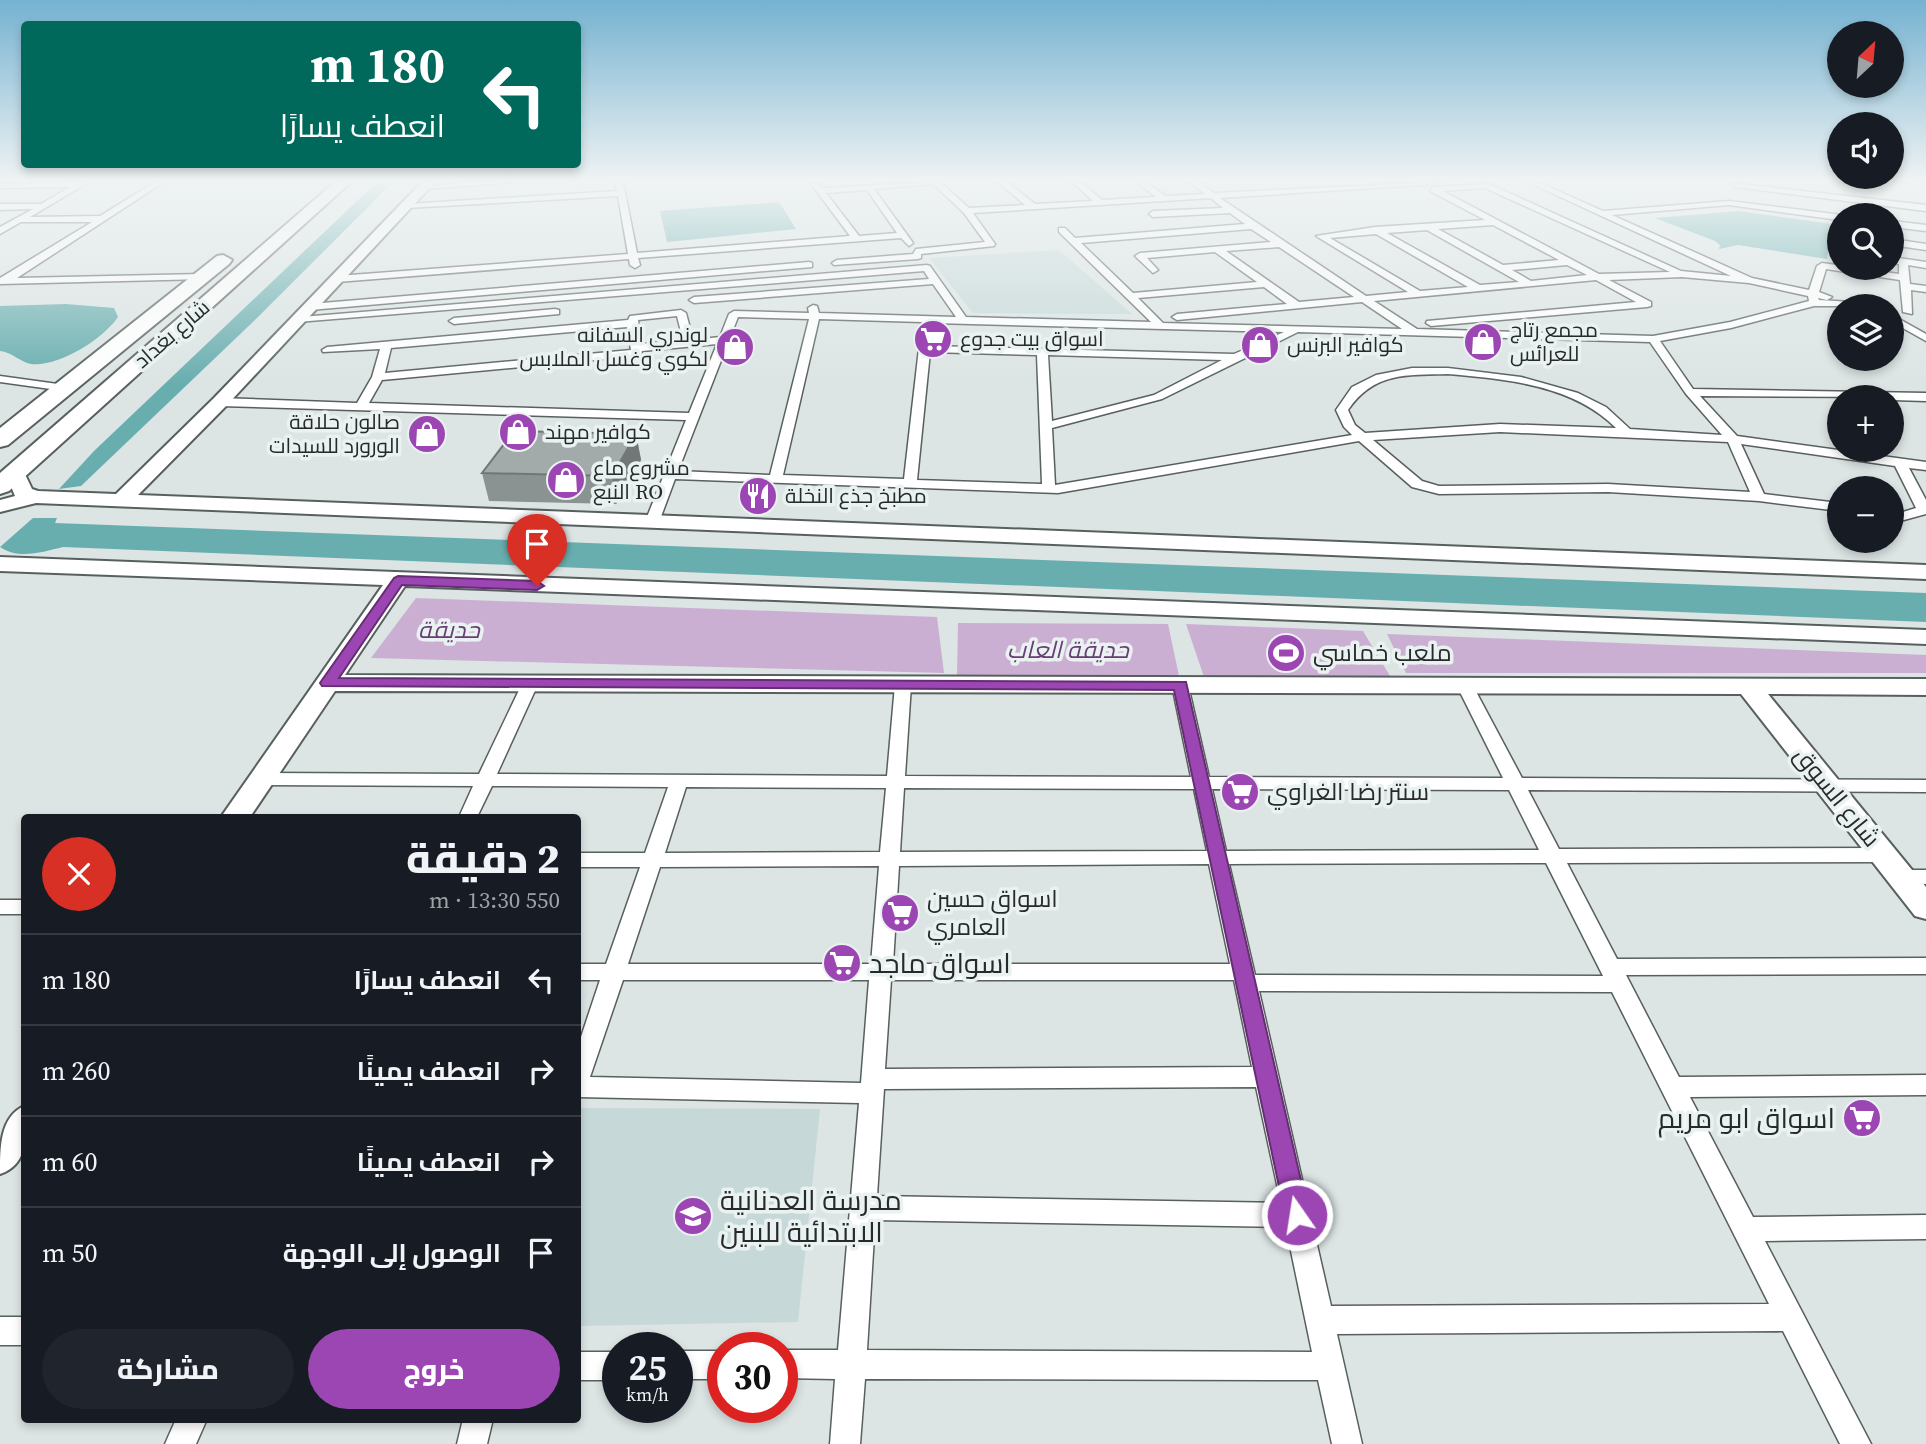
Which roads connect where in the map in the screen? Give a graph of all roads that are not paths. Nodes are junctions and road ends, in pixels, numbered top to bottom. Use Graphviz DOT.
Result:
graph roads {
  1 [pos="54,249"];
  2 [pos="268,249"];
  3 [pos="365,249"];
  4 [pos="632,249"];
  5 [pos="746,249"];
  6 [pos="933,249"];
  7 [pos="1082,249"];
  8 [pos="1213,249"];
  9 [pos="1217,249"];
  10 [pos="1289,249"];
  11 [pos="1343,249"];
  12 [pos="1415,249"];
  13 [pos="1469,249"];
  14 [pos="1546,249"];
  15 [pos="1627,249"];
  16 [pos="1682,249"];
  17 [pos="1409,250"];
  18 [pos="233,251"];
  19 [pos="915,251"];
  20 [pos="634,261"];
  21 [pos="1570,262"];
  22 [pos="1904,262"];
  23 [pos="1926,265"];
  24 [pos="797,266"];
  25 [pos="1827,266"];
  26 [pos="927,268"];
  27 [pos="1501,268"];
  28 [pos="1153,270"];
  29 [pos="1682,274"];
  30 [pos="1904,274"];
  31 [pos="202,277"];
  32 [pos="802,277"];
  33 [pos="1600,277"];
  34 [pos="638,278"];
  35 [pos="337,279"];
  36 [pos="1749,280"];
  37 [pos="1886,280"];
  38 [pos="3,281"];
  39 [pos="936,281"];
  40 [pos="1267,284"];
  41 [pos="1530,284"];
  42 [pos="1905,287"];
  43 [pos="1479,289"];
  44 [pos="1926,289"];
  45 [pos="810,290"];
  46 [pos="1131,296"];
  47 [pos="1421,296"];
  48 [pos="640,298"];
  49 [pos="1814,298"];
  50 [pos="1367,300"];
  51 [pos="1827,300"];
  52 [pos="1926,300"];
  53 [pos="681,301"];
  54 [pos="363,303"];
  55 [pos="628,305"];
  56 [pos="1296,305"];
  57 [pos="561,311"];
  58 [pos="1233,311"];
  59 [pos="1904,312"];
  60 [pos="306,313"];
  61 [pos="361,316"];
  62 [pos="645,316"];
  63 [pos="815,316"];
  64 [pos="1530,316"];
  65 [pos="928,319"];
  66 [pos="963,320"];
  67 [pos="454,321"];
  68 [pos="1158,322"];
  69 [pos="632,323"];
  70 [pos="1904,325"];
  71 [pos="1405,326"];
  72 [pos="1241,328"];
  73 [pos="1298,330"];
  74 [pos="1415,333"];
  75 [pos="1565,337"];
  76 [pos="1926,338"];
  77 [pos="724,340"];
  78 [pos="1653,340"];
  79 [pos="689,343"];
  80 [pos="386,345"];
  81 [pos="636,348"];
  82 [pos="925,349"];
  83 [pos="327,350"];
  84 [pos="1042,352"];
  85 [pos="1236,357"];
  86 [pos="378,377"];
  87 [pos="2,380"];
  88 [pos="65,388"];
  89 [pos="1690,392"];
  90 [pos="1926,397"];
  91 [pos="220,402"];
  92 [pos="361,407"];
  93 [pos="694,417"];
  94 [pos="1046,426"];
  95 [pos="1626,432"];
  96 [pos="1361,437"];
  97 [pos="1733,439"];
  98 [pos="0,440"];
  99 [pos="1901,464"];
  100 [pos="1926,466"];
  101 [pos="670,475"];
  102 [pos="8,479"];
  103 [pos="776,480"];
  104 [pos="910,484"];
  105 [pos="1049,489"];
  106 [pos="36,497"];
  107 [pos="1759,497"];
  108 [pos="119,502"];
  109 [pos="0,506"];
  110 [pos="1827,506"];
  111 [pos="1904,516"];
  112 [pos="652,522"];
  113 [pos="0,564"];
  114 [pos="1926,572"];
  115 [pos="398,580"];
  116 [pos="1926,637"];
  117 [pos="328,683"];
  118 [pos="530,684"];
  119 [pos="903,685"];
  120 [pos="1180,685"];
  121 [pos="1465,686"];
  122 [pos="1749,687"];
  123 [pos="1926,688"];
  124 [pos="261,779"];
  125 [pos="485,780"];
  126 [pos="679,781"];
  127 [pos="895,782"];
  128 [pos="1202,783"];
  129 [pos="1515,784"];
  130 [pos="1828,785"];
  131 [pos="1926,786"];
  132 [pos="237,814"];
  133 [pos="469,814"];
  134 [pos="1552,856"];
  135 [pos="1218,858"];
  136 [pos="890,859"];
  137 [pos="581,860"];
  138 [pos="652,860"];
  139 [pos="1904,870"];
  140 [pos="0,907"];
  141 [pos="21,907"];
  142 [pos="1926,908"];
  143 [pos="1926,966"];
  144 [pos="881,970"];
  145 [pos="581,972"];
  146 [pos="614,973"];
  147 [pos="1614,975"];
  148 [pos="1245,977"];
  149 [pos="581,1070"];
  150 [pos="1266,1077"];
  151 [pos="872,1086"];
  152 [pos="1926,1086"];
  153 [pos="581,1087"];
  154 [pos="1671,1087"];
  155 [pos="863,1208"];
  156 [pos="1297,1215"];
  157 [pos="1926,1227"];
  158 [pos="1745,1229"];
  159 [pos="1790,1317"];
  160 [pos="1320,1320"];
  161 [pos="0,1331"];
  162 [pos="21,1331"];
  163 [pos="798,1364"];
  164 [pos="852,1364"];
  165 [pos="581,1366"];
  166 [pos="602,1366"];
  167 [pos="1330,1366"];
  168 [pos="190,1423"];
  169 [pos="477,1423"];
  170 [pos="180,1444"];
  171 [pos="472,1444"];
  172 [pos="845,1444"];
  173 [pos="1347,1444"];
  174 [pos="1856,1444"];
  1 -- 38 [label="street"];
  2 -- 102 [label="highway, شارع بغداد"];
  3 -- 35 [label="street"];
  4 -- 20 [label="street"];
  5 -- 20 [label="street"];
  6 -- 19 [label="street"];
  7 -- 46 [label="street"];
  8 -- 28 [label="street"];
  9 -- 40 [label="street"];
  10 -- 50 [label="street"];
  11 -- 47 [label="street"];
  12 -- 17 [label="street"];
  13 -- 27 [label="street"];
  14 -- 21 [label="street"];
  15 -- 29 [label="street"];
  16 -- 36 [label="street"];
  17 -- 43 [label="street"];
  18 -- 31 [label="highway, شارع بغداد"];
  19 -- 20 [label="street"];
  19 -- 24 [label="street"];
  19 -- 26 [label="street"];
  20 -- 34 [label="street"];
  20 -- 35 [label="street"];
  21 -- 27 [label="street"];
  21 -- 33 [label="street"];
  22 -- 23 [label="street"];
  24 -- 32 [label="street"];
  24 -- 34 [label="street"];
  25 -- 49 [label="street"];
  26 -- 32 [label="street"];
  26 -- 39 [label="street"];
  27 -- 41 [label="street"];
  29 -- 33 [label="street"];
  29 -- 36 [label="street"];
  30 -- 42 [label="street"];
  31 -- 38 [label="street"];
  31 -- 88 [label="highway, شارع بغداد"];
  32 -- 45 [label="street"];
  32 -- 48 [label="street"];
  33 -- 41 [label="street"];
  33 -- 64 [label="street"];
  34 -- 48 [label="street"];
  34 -- 54 [label="street"];
  35 -- 60 [label="street"];
  36 -- 49 [label="street"];
  37 -- 42 [label="street"];
  39 -- 45 [label="street"];
  39 -- 66 [label="street"];
  40 -- 46 [label="street"];
  40 -- 56 [label="street"];
  41 -- 43 [label="street"];
  42 -- 44 [label="street"];
  42 -- 52 [label="street"];
  42 -- 59 [label="street"];
  43 -- 47 [label="street"];
  45 -- 53 [label="street"];
  45 -- 63 [label="street"];
  46 -- 68 [label="street"];
  47 -- 50 [label="street"];
  48 -- 55 [label="street"];
  48 -- 61 [label="street"];
  48 -- 62 [label="street"];
  49 -- 51 [label="street"];
  49 -- 78 [label="street"];
  50 -- 56 [label="street"];
  50 -- 71 [label="street"];
  54 -- 60 [label="street"];
  54 -- 61 [label="street"];
  56 -- 58 [label="street"];
  57 -- 67 [label="street"];
  58 -- 68 [label="street"];
  58 -- 72 [label="street"];
  60 -- 61 [label="street"];
  60 -- 91 [label="street"];
  62 -- 69 [label="street"];
  62 -- 79 [label="street"];
  63 -- 65 [label="street"];
  63 -- 77 [label="street"];
  63 -- 103 [label="street"];
  64 -- 71 [label="street"];
  64 -- 75 [label="street"];
  65 -- 66 [label="street"];
  65 -- 82 [label="street"];
  66 -- 68 [label="street"];
  68 -- 72 [label="street"];
  69 -- 80 [label="street"];
  69 -- 81 [label="street"];
  70 -- 76 [label="street"];
  71 -- 74 [label="street"];
  72 -- 73 [label="street"];
  73 -- 74 [label="street"];
  73 -- 85 [label="street"];
  74 -- 75 [label="street"];
  75 -- 78 [label="street"];
  77 -- 79 [label="street"];
  77 -- 93 [label="street"];
  78 -- 89 [label="street"];
  79 -- 81 [label="street"];
  80 -- 83 [label="street"];
  80 -- 86 [label="street"];
  81 -- 86 [label="street"];
  82 -- 84 [label="street"];
  82 -- 104 [label="street"];
  84 -- 85 [label="street"];
  84 -- 94 [label="street"];
  85 -- 94 [label="street"];
  86 -- 92 [label="street"];
  87 -- 88 [label="street"];
  88 -- 98 [label="highway, شارع بغداد"];
  89 -- 90 [label="street"];
  89 -- 97 [label="street"];
  91 -- 92 [label="street"];
  91 -- 108 [label="street"];
  92 -- 93 [label="street"];
  93 -- 101 [label="street"];
  94 -- 105 [label="street"];
  95 -- 96 [label="street"];
  95 -- 96 [label="street"];
  95 -- 97 [label="street"];
  96 -- 105 [label="street"];
  96 -- 107 [label="street"];
  97 -- 99 [label="street"];
  97 -- 107 [label="street"];
  99 -- 100 [label="street"];
  99 -- 111 [label="street"];
  101 -- 103 [label="street"];
  101 -- 112 [label="street"];
  102 -- 106 [label="main road"];
  103 -- 104 [label="street"];
  104 -- 105 [label="street"];
  106 -- 108 [label="main road"];
  106 -- 109 [label="street"];
  107 -- 110 [label="street"];
  108 -- 112 [label="main road"];
  112 -- 114 [label="main road"];
  113 -- 115 [label="main road"];
  115 -- 116 [label="main road"];
  115 -- 117 [label="main road"];
  117 -- 118 [label="main road"];
  117 -- 124 [label="main road"];
  118 -- 119 [label="main road"];
  118 -- 125 [label="street"];
  119 -- 120 [label="main road"];
  119 -- 127 [label="street"];
  120 -- 121 [label="main road"];
  120 -- 128 [label="street"];
  121 -- 122 [label="main road"];
  121 -- 129 [label="street"];
  122 -- 123 [label="main road"];
  122 -- 130 [label="main road, شارع السوق"];
  124 -- 125 [label="street"];
  124 -- 132 [label="main road"];
  125 -- 126 [label="street"];
  125 -- 133 [label="street"];
  126 -- 127 [label="street"];
  126 -- 138 [label="street"];
  127 -- 128 [label="street"];
  127 -- 136 [label="street"];
  128 -- 129 [label="street"];
  128 -- 135 [label="street"];
  129 -- 130 [label="street"];
  129 -- 134 [label="street"];
  130 -- 131 [label="street"];
  130 -- 139 [label="main road, شارع السوق"];
  134 -- 135 [label="street"];
  134 -- 139 [label="street"];
  134 -- 147 [label="street"];
  135 -- 136 [label="street"];
  135 -- 148 [label="street"];
  136 -- 138 [label="street"];
  136 -- 144 [label="street"];
  137 -- 138 [label="street"];
  138 -- 146 [label="street"];
  139 -- 142 [label="main road, شارع السوق"];
  140 -- 141 [label="street"];
  143 -- 147 [label="street"];
  144 -- 146 [label="street"];
  144 -- 148 [label="street"];
  144 -- 151 [label="street"];
  145 -- 146 [label="street"];
  146 -- 149 [label="street"];
  147 -- 148 [label="street"];
  147 -- 154 [label="street"];
  148 -- 150 [label="street"];
  150 -- 151 [label="street"];
  150 -- 156 [label="street"];
  151 -- 153 [label="street"];
  151 -- 155 [label="street"];
  152 -- 154 [label="street"];
  154 -- 158 [label="street"];
  155 -- 156 [label="street"];
  155 -- 164 [label="street"];
  156 -- 160 [label="street"];
  157 -- 158 [label="street"];
  158 -- 159 [label="street"];
  159 -- 160 [label="street"];
  159 -- 174 [label="street"];
  160 -- 167 [label="street"];
  161 -- 162 [label="street"];
  163 -- 164 [label="street"];
  164 -- 167 [label="street"];
  164 -- 172 [label="street"];
  165 -- 166 [label="street"];
  167 -- 173 [label="street"];
  168 -- 170 [label="street"];
  169 -- 171 [label="street"];
}
